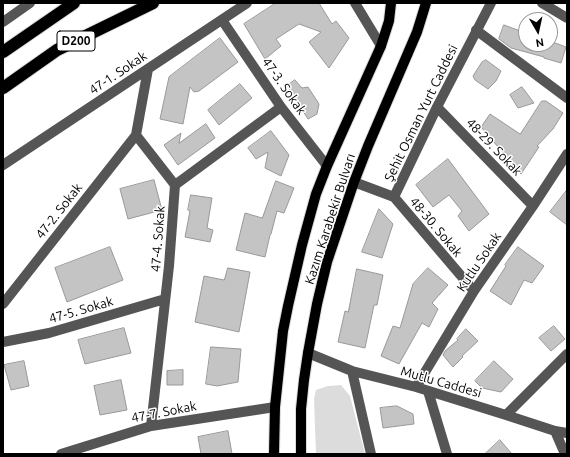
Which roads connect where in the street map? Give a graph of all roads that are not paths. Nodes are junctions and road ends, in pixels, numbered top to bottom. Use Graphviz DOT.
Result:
graph roads {
  1 [pos="30,3"];
  2 [pos="74,3"];
  3 [pos="154,3"];
  4 [pos="247,3"];
  5 [pos="356,3"];
  6 [pos="391,3"];
  7 [pos="426,3"];
  8 [pos="491,3"];
  9 [pos="542,3"];
  10 [pos="567,18"];
  11 [pos="222,20"];
  12 [pos="3,22"];
  13 [pos="476,30"];
  14 [pos="381,46"];
  15 [pos="3,52"];
  16 [pos="148,69"];
  17 [pos="3,88"];
  18 [pos="567,98"];
  19 [pos="281,107"];
  20 [pos="437,107"];
  21 [pos="136,135"];
  22 [pos="567,154"];
  23 [pos="3,165"];
  24 [pos="327,166"];
  25 [pos="354,182"];
  26 [pos="175,185"];
  27 [pos="394,197"];
  28 [pos="533,206"];
  29 [pos="474,291"];
  30 [pos="165,299"];
  31 [pos="3,304"];
  32 [pos="3,342"];
  33 [pos="308,353"];
  34 [pos="567,354"];
  35 [pos="352,371"];
  36 [pos="416,387"];
  37 [pos="428,391"];
  38 [pos="275,407"];
  39 [pos="506,415"];
  40 [pos="152,426"];
  41 [pos="555,431"];
  42 [pos="567,433"];
  43 [pos="61,454"];
  44 [pos="274,454"];
  45 [pos="301,454"];
  46 [pos="371,454"];
  47 [pos="447,454"];
  48 [pos="565,454"];
  1 -- 12 [label="street"];
  2 -- 15 [label="highway, D200"];
  3 -- 17 [label="highway, D200"];
  4 -- 11 [label="street, 47-1. Sokak"];
  5 -- 14 [label="street"];
  6 -- 14 [label="main road, Kazım Karabekir Bulvarı"];
  7 -- 25 [label="main road, Kazım Karabekir Bulvarı"];
  8 -- 13 [label="street, Şehit Osman Yurt Caddesi"];
  9 -- 10 [label="street"];
  11 -- 16 [label="street, 47-1. Sokak"];
  11 -- 19 [label="street, 47-3. Sokak"];
  13 -- 18 [label="street"];
  13 -- 20 [label="street, Şehit Osman Yurt Caddesi"];
  14 -- 24 [label="main road, Kazım Karabekir Bulvarı"];
  16 -- 21 [label="street"];
  16 -- 23 [label="street, 47-1. Sokak"];
  19 -- 24 [label="street, 47-3. Sokak"];
  19 -- 26 [label="street"];
  20 -- 27 [label="street, Şehit Osman Yurt Caddesi"];
  20 -- 28 [label="street, 48-29. Sokak"];
  21 -- 26 [label="street"];
  21 -- 31 [label="street, 47-2. Sokak"];
  22 -- 28 [label="street, Kutlu Sokak"];
  24 -- 38 [label="main road, Kazım Karabekir Bulvarı"];
  25 -- 27 [label="street, Şehit Osman Yurt Caddesi"];
  25 -- 33 [label="main road, Kazım Karabekir Bulvarı"];
  26 -- 30 [label="street, 47-4. Sokak"];
  27 -- 29 [label="street, 48-30. Sokak"];
  28 -- 29 [label="street, Kutlu Sokak"];
  29 -- 36 [label="street, Kutlu Sokak"];
  30 -- 32 [label="street, 47-5. Sokak"];
  30 -- 40 [label="street, 47-4. Sokak"];
  33 -- 35 [label="street, Mutlu Caddesi"];
  33 -- 45 [label="main road, Kazım Karabekir Bulvarı"];
  34 -- 39 [label="street"];
  35 -- 36 [label="street, Mutlu Caddesi"];
  35 -- 46 [label="street"];
  36 -- 37 [label="street, Mutlu Caddesi"];
  37 -- 39 [label="street, Mutlu Caddesi"];
  37 -- 47 [label="street"];
  38 -- 40 [label="street, 47-7. Sokak"];
  38 -- 44 [label="main road, Kazım Karabekir Bulvarı"];
  39 -- 41 [label="street, Mutlu Caddesi"];
  40 -- 43 [label="street, 47-7. Sokak"];
  41 -- 42 [label="street, Mutlu Caddesi"];
  41 -- 48 [label="street"];
}
